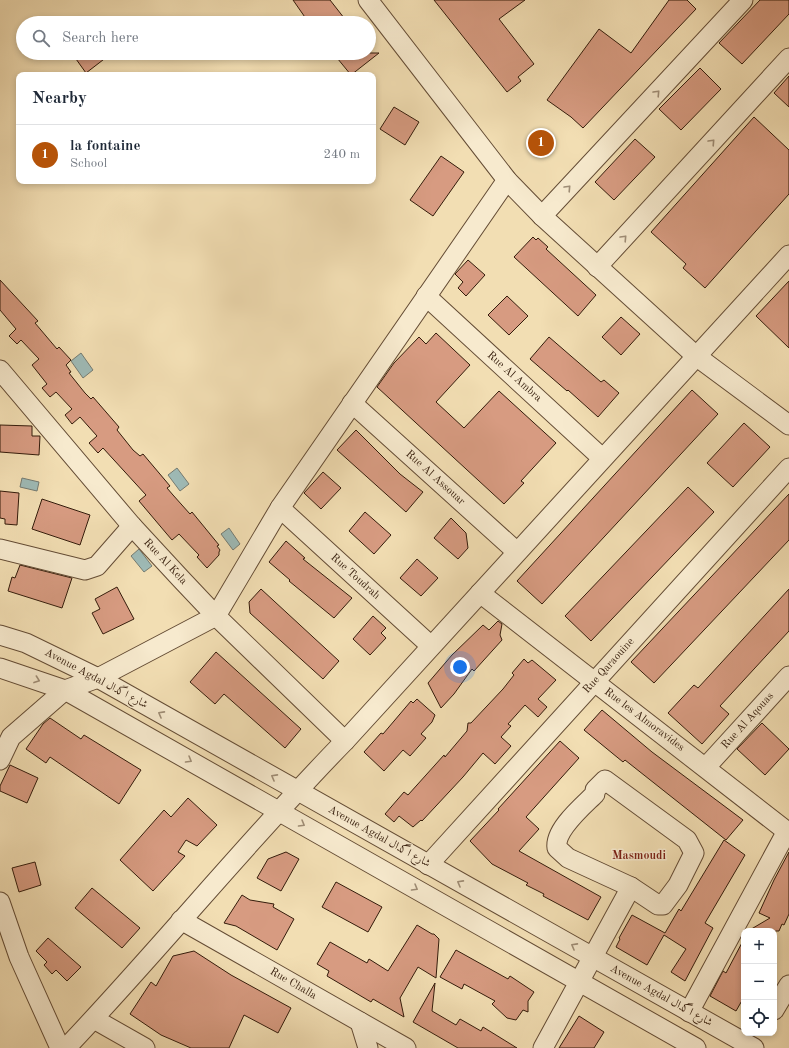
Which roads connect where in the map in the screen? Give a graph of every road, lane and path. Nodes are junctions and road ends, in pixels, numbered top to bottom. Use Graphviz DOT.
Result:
graph roads {
  1 [pos="368,0"];
  2 [pos="743,0"];
  3 [pos="789,58"];
  4 [pos="507,180"];
  5 [pos="542,216"];
  6 [pos="789,255"];
  7 [pos="597,267"];
  8 [pos="426,296"];
  9 [pos="696,356"];
  10 [pos="0,370"];
  11 [pos="6,386"];
  12 [pos="352,403"];
  13 [pos="789,425"];
  14 [pos="602,458"];
  15 [pos="789,468"];
  16 [pos="280,508"];
  17 [pos="132,526"];
  18 [pos="0,549"];
  19 [pos="517,552"];
  20 [pos="480,593"];
  21 [pos="216,616"];
  22 [pos="0,635"];
  23 [pos="431,646"];
  24 [pos="0,668"];
  25 [pos="789,676"];
  26 [pos="98,678"];
  27 [pos="594,682"];
  28 [pos="66,690"];
  29 [pos="345,741"];
  30 [pos="0,760"];
  31 [pos="706,767"];
  32 [pos="297,790"];
  33 [pos="280,812"];
  34 [pos="788,832"];
  35 [pos="428,864"];
  36 [pos="632,887"];
  37 [pos="0,902"];
  38 [pos="181,920"];
  39 [pos="593,957"];
  40 [pos="580,982"];
  41 [pos="789,985"];
  42 [pos="777,1005"];
  43 [pos="689,1012"];
  44 [pos="94,1019"];
  45 [pos="360,1022"];
  46 [pos="754,1044"];
  47 [pos="60,1048"];
  48 [pos="66,1048"];
  49 [pos="145,1048"];
  50 [pos="368,1048"];
  51 [pos="406,1048"];
  52 [pos="543,1048"];
  53 [pos="696,1048"];
  1 -- 4 [label="street"];
  5 -- 2 [label="street, one-way"];
  7 -- 3 [label="street, one-way"];
  4 -- 5 [label="street"];
  4 -- 8 [label="street"];
  5 -- 7 [label="street"];
  6 -- 9 [label="street"];
  7 -- 9 [label="street"];
  8 -- 12 [label="street"];
  8 -- 14 [label="street, Rue Al Ambra"];
  9 -- 13 [label="street"];
  9 -- 14 [label="street"];
  10 -- 11 [label="street, Rue Al Kela"];
  11 -- 17 [label="street, Rue Al Kela"];
  12 -- 16 [label="street"];
  12 -- 19 [label="street, Rue Al Assouar"];
  14 -- 19 [label="street"];
  15 -- 27 [label="street, Rue Qaraouine"];
  16 -- 21 [label="street"];
  16 -- 23 [label="street, Rue Toudrah"];
  17 -- 18 [label="street"];
  17 -- 21 [label="street, Rue Al Kela"];
  19 -- 20 [label="street"];
  20 -- 23 [label="street"];
  20 -- 27 [label="street, Rue les Almoravides"];
  21 -- 26 [label="street"];
  21 -- 29 [label="street, Rue Al Kela"];
  22 -- 26 [label="street, Avenue Agdal شارع اگدال"];
  23 -- 29 [label="street"];
  24 -- 28 [label="street, one-way"];
  25 -- 31 [label="street, Rue Al Aqouas"];
  26 -- 28 [label="street"];
  32 -- 26 [label="street, Avenue Agdal شارع اگدال, one-way"];
  27 -- 31 [label="street, Rue les Almoravides"];
  27 -- 35 [label="street, Rue Qaraouine"];
  28 -- 30 [label="street"];
  28 -- 33 [label="street, one-way"];
  29 -- 32 [label="street"];
  31 -- 34 [label="street, Rue les Almoravides"];
  32 -- 33 [label="street"];
  32 -- 35 [label="street, Avenue Agdal شارع اگدال"];
  33 -- 38 [label="street"];
  33 -- 40 [label="street, one-way"];
  34 -- 43 [label="street"];
  39 -- 35 [label="street, Avenue Agdal شارع اگدال, one-way"];
  36 -- 36 [label="street"];
  36 -- 39 [label="street"];
  37 -- 47 [label="street"];
  38 -- 44 [label="street"];
  38 -- 45 [label="street, Rue Challa"];
  39 -- 40 [label="street"];
  39 -- 43 [label="street, Avenue Agdal شارع اگدال"];
  40 -- 52 [label="street"];
  40 -- 53 [label="street"];
  41 -- 42 [label="street"];
  43 -- 46 [label="street, Avenue Agdal شارع اگدال"];
  44 -- 48 [label="street"];
  44 -- 49 [label="street"];
  45 -- 50 [label="street"];
  45 -- 51 [label="street, Rue Challa"];
}
